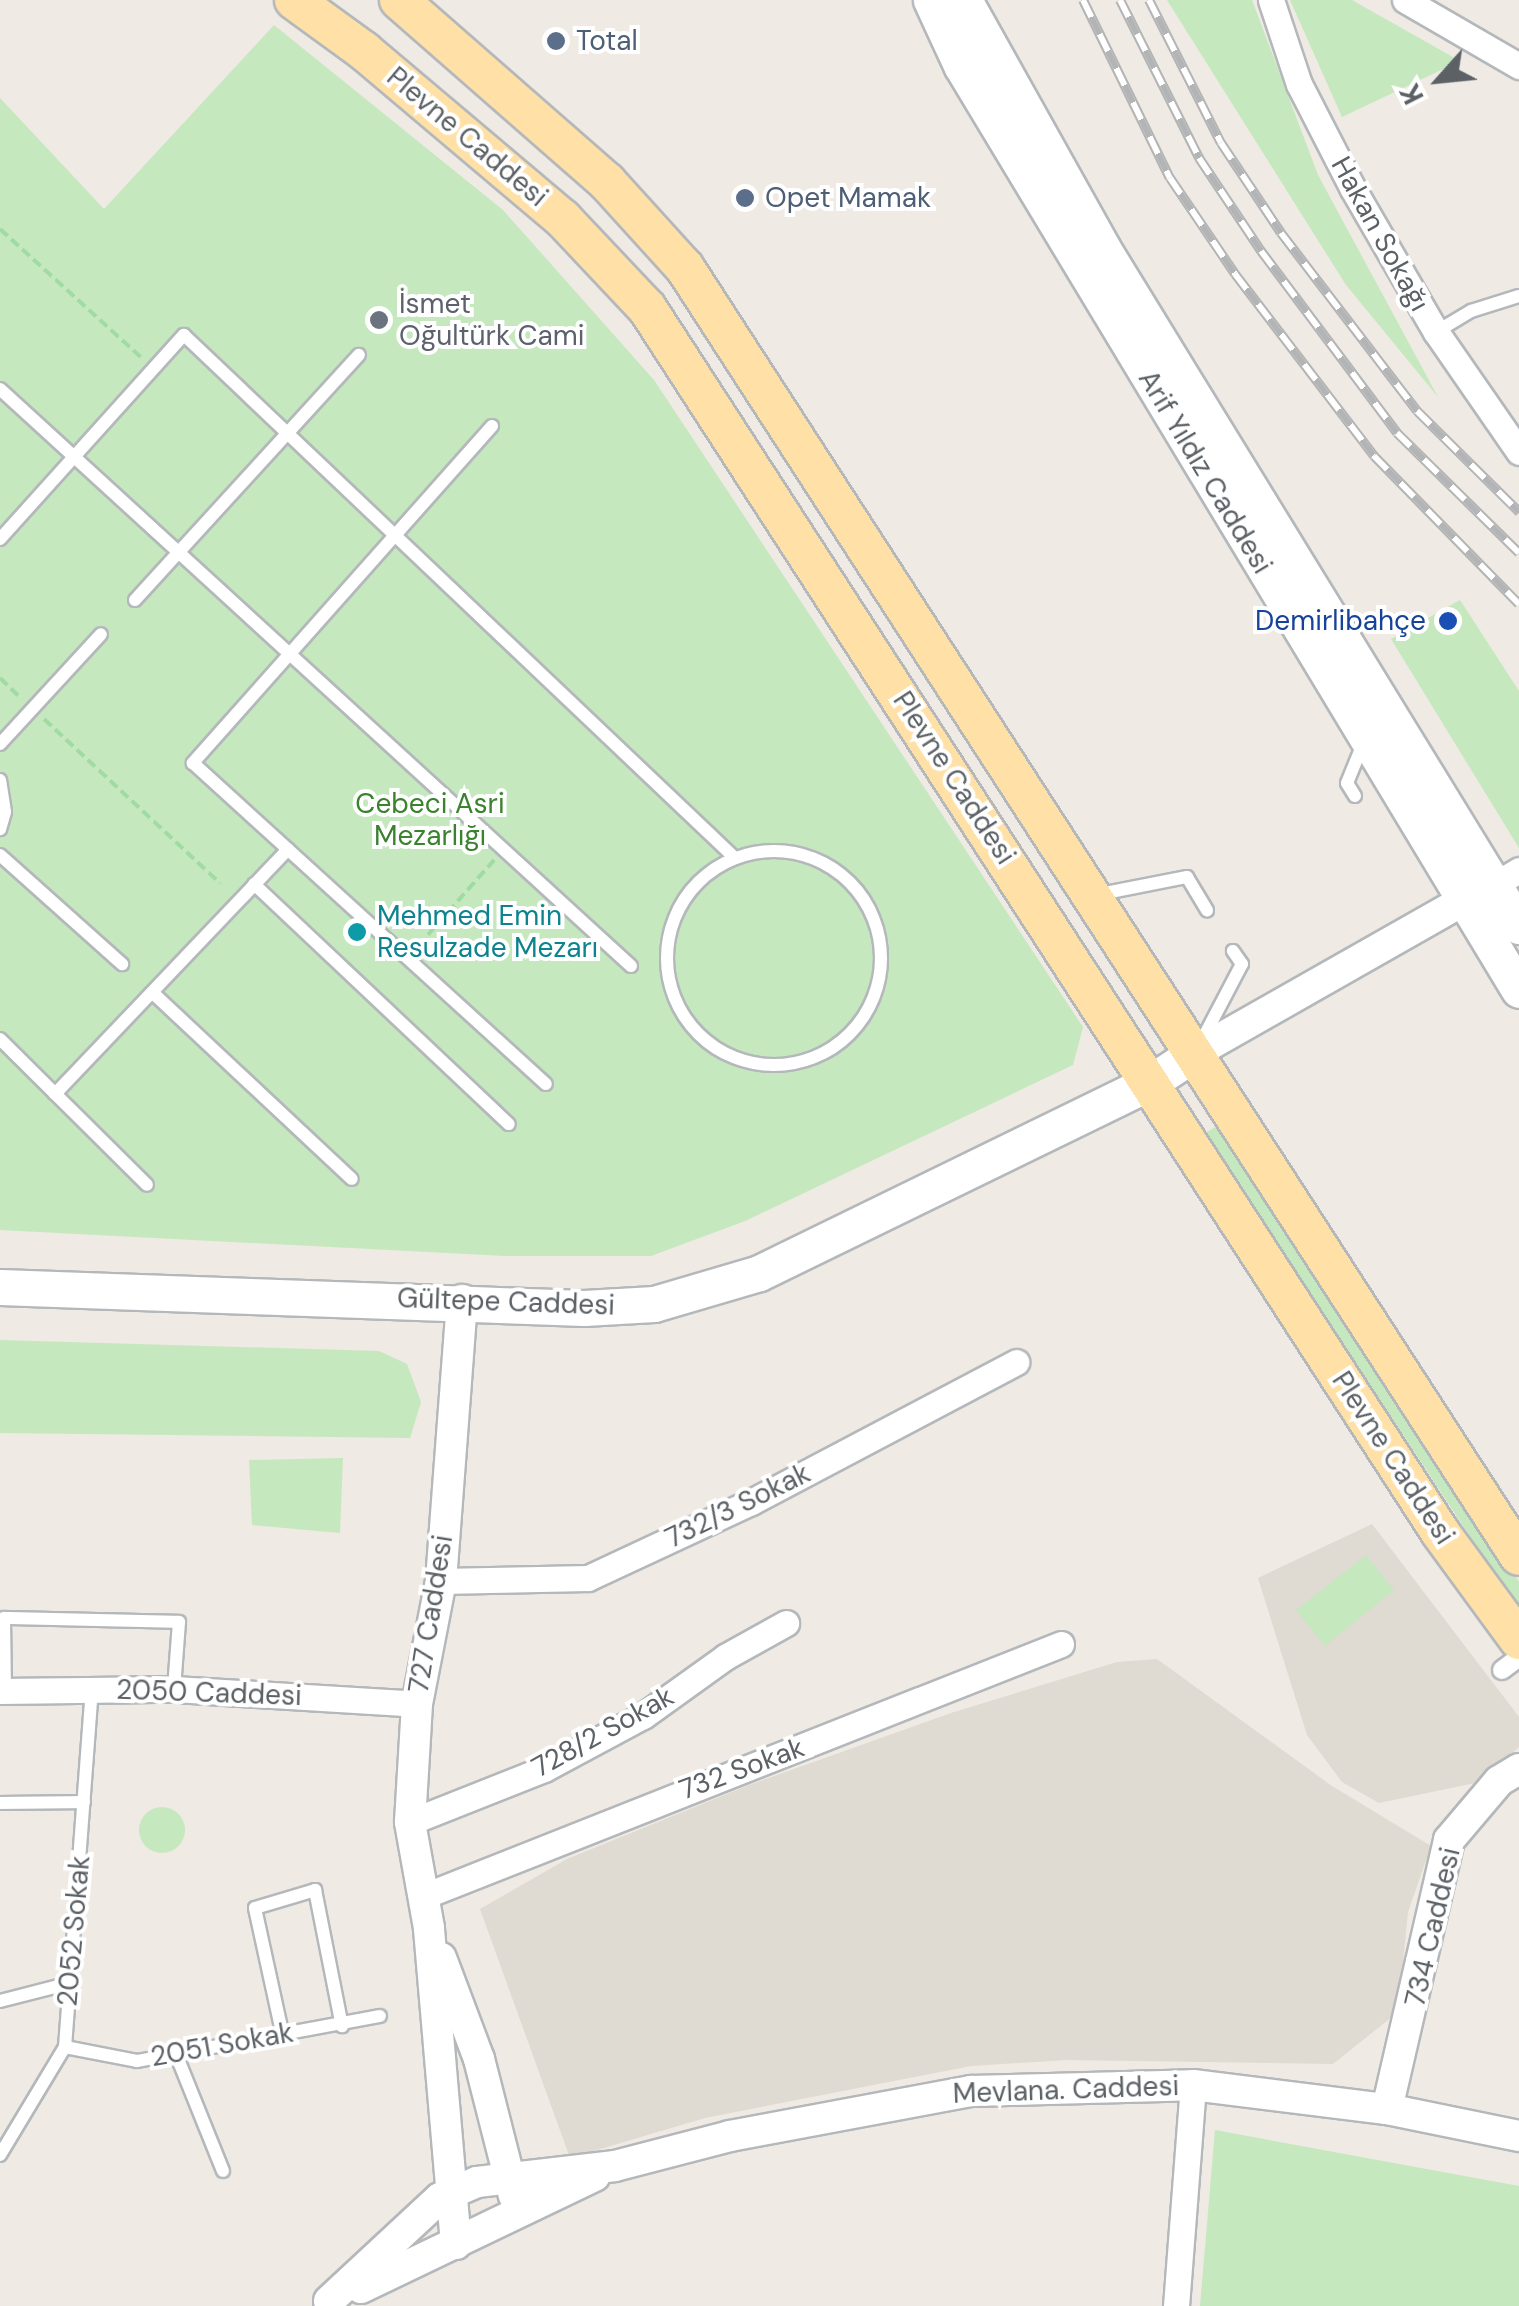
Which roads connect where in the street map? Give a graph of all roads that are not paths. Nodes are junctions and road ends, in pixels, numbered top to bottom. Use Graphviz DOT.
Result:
graph roads {
  1 [pos="294,0"];
  2 [pos="400,0"];
  3 [pos="931,0"];
  4 [pos="964,0"];
  5 [pos="1271,0"];
  6 [pos="1404,0"];
  7 [pos="1438,0"];
  8 [pos="1455,30"];
  9 [pos="1519,66"];
  10 [pos="1519,296"];
  11 [pos="1436,332"];
  12 [pos="359,355"];
  13 [pos="0,389"];
  14 [pos="492,426"];
  15 [pos="288,431"];
  16 [pos="1519,452"];
  17 [pos="74,456"];
  18 [pos="396,530"];
  19 [pos="0,539"];
  20 [pos="178,551"];
  21 [pos="135,600"];
  22 [pos="101,634"];
  23 [pos="290,654"];
  24 [pos="1365,738"];
  25 [pos="0,744"];
  26 [pos="0,780"];
  27 [pos="1355,796"];
  28 [pos="0,830"];
  29 [pos="288,849"];
  30 [pos="0,855"];
  31 [pos="735,858"];
  32 [pos="254,884"];
  33 [pos="1492,885"];
  34 [pos="1094,895"];
  35 [pos="1207,910"];
  36 [pos="1519,926"];
  37 [pos="1233,951"];
  38 [pos="122,964"];
  39 [pos="630,966"];
  40 [pos="1519,990"];
  41 [pos="153,992"];
  42 [pos="0,1039"];
  43 [pos="1195,1054"];
  44 [pos="1151,1082"];
  45 [pos="546,1084"];
  46 [pos="55,1094"];
  47 [pos="509,1124"];
  48 [pos="352,1179"];
  49 [pos="147,1185"];
  50 [pos="0,1287"];
  51 [pos="462,1300"];
  52 [pos="1016,1362"];
  53 [pos="1519,1556"];
  54 [pos="441,1581"];
  55 [pos="786,1623"];
  56 [pos="1061,1644"];
  57 [pos="1510,1655"];
  58 [pos="1519,1657"];
  59 [pos="92,1689"];
  60 [pos="174,1690"];
  61 [pos="2,1691"];
  62 [pos="418,1704"];
  63 [pos="1519,1768"];
  64 [pos="0,1802"];
  65 [pos="84,1802"];
  66 [pos="410,1822"];
  67 [pos="424,1896"];
  68 [pos="429,1928"];
  69 [pos="70,1983"];
  70 [pos="0,2002"];
  71 [pos="380,2016"];
  72 [pos="342,2026"];
  73 [pos="282,2032"];
  74 [pos="64,2047"];
  75 [pos="176,2054"];
  76 [pos="1193,2085"];
  77 [pos="1387,2109"];
  78 [pos="1519,2136"];
  79 [pos="0,2155"];
  80 [pos="616,2166"];
  81 [pos="223,2171"];
  82 [pos="505,2177"];
  83 [pos="450,2192"];
  84 [pos="521,2210"];
  85 [pos="456,2244"];
  86 [pos="324,2304"];
  87 [pos="1176,2306"];
  1 -- 44 [label="main road, Plevne Caddesi"];
  2 -- 34 [label="main road, Plevne Caddesi"];
  3 -- 24 [label="main road, Arif Yıldız Caddesi"];
  4 -- 33 [label="main road, Arif Yıldız Caddesi"];
  5 -- 11 [label="street, Hakan Sokağı"];
  6 -- 8 [label="street"];
  7 -- 8 [label="street"];
  8 -- 9 [label="street"];
  10 -- 11 [label="lane"];
  11 -- 16 [label="street, Hakan Sokağı"];
  12 -- 15 [label="lane"];
  13 -- 17 [label="lane"];
  14 -- 18 [label="lane"];
  15 -- 17 [label="lane"];
  15 -- 18 [label="lane"];
  15 -- 20 [label="lane"];
  17 -- 19 [label="lane"];
  17 -- 20 [label="lane"];
  18 -- 23 [label="lane"];
  18 -- 31 [label="lane"];
  20 -- 21 [label="lane"];
  20 -- 23 [label="lane"];
  22 -- 25 [label="lane"];
  23 -- 29 [label="lane"];
  23 -- 39 [label="lane"];
  24 -- 27 [label="lane"];
  24 -- 33 [label="main road, Arif Yıldız Caddesi"];
  26 -- 28 [label="lane"];
  29 -- 32 [label="lane"];
  29 -- 45 [label="lane"];
  30 -- 38 [label="lane"];
  31 -- 31 [label="lane"];
  32 -- 41 [label="lane"];
  32 -- 47 [label="lane"];
  33 -- 36 [label="main road, Arif Yıldız Caddesi"];
  33 -- 40 [label="main road, Arif Yıldız Caddesi"];
  33 -- 43 [label="street"];
  34 -- 35 [label="lane"];
  34 -- 43 [label="main road, Plevne Caddesi"];
  37 -- 43 [label="lane"];
  41 -- 46 [label="lane"];
  41 -- 48 [label="lane"];
  42 -- 46 [label="lane"];
  43 -- 44 [label="main road, Gültepe Caddesi"];
  43 -- 53 [label="main road, Plevne Caddesi"];
  44 -- 51 [label="main road, Gültepe Caddesi"];
  44 -- 57 [label="main road, Plevne Caddesi"];
  46 -- 49 [label="lane"];
  50 -- 51 [label="main road, Gültepe Caddesi"];
  51 -- 54 [label="street, 727 Caddesi"];
  52 -- 54 [label="street, 732/3 Sokak"];
  54 -- 62 [label="street, 727 Caddesi"];
  55 -- 66 [label="street, 728/2 Sokak"];
  56 -- 67 [label="street, 732 Sokak"];
  57 -- 58 [label="street"];
  59 -- 60 [label="street, 2050 Caddesi"];
  59 -- 61 [label="street, 2050 Caddesi"];
  59 -- 65 [label="lane, 2052 Sokak"];
  60 -- 61 [label="lane"];
  60 -- 62 [label="street, 2050 Caddesi"];
  62 -- 66 [label="street, 727 Caddesi"];
  63 -- 77 [label="street, 734 Caddesi"];
  64 -- 65 [label="lane"];
  65 -- 69 [label="lane, 2052 Sokak"];
  66 -- 67 [label="street, 727 Caddesi"];
  67 -- 68 [label="street, 727 Caddesi"];
  68 -- 82 [label="street, 727 Caddesi"];
  68 -- 83 [label="street, 727 Caddesi"];
  69 -- 70 [label="lane"];
  69 -- 74 [label="lane, 2052 Sokak"];
  71 -- 72 [label="lane, 2051 Sokak"];
  72 -- 73 [label="lane, 2051 Sokak"];
  72 -- 73 [label="lane"];
  73 -- 75 [label="lane, 2051 Sokak"];
  74 -- 75 [label="lane, 2051 Sokak"];
  74 -- 79 [label="lane, 2052 Sokak"];
  75 -- 81 [label="lane"];
  76 -- 77 [label="street, Mevlana. Caddesi"];
  76 -- 80 [label="street, Mevlana. Caddesi"];
  76 -- 87 [label="street"];
  77 -- 78 [label="street, Mevlana. Caddesi"];
  80 -- 82 [label="street, Mevlana. Caddesi"];
  80 -- 84 [label="street, Mevlana. Caddesi"];
  82 -- 83 [label="street, Mevlana. Caddesi"];
  82 -- 84 [label="street, 727 Caddesi"];
  83 -- 85 [label="street, 727 Caddesi"];
  83 -- 86 [label="street, Mevlana. Caddesi"];
  84 -- 85 [label="street, Mevlana. Caddesi"];
  85 -- 86 [label="street, Mevlana. Caddesi"];
}
